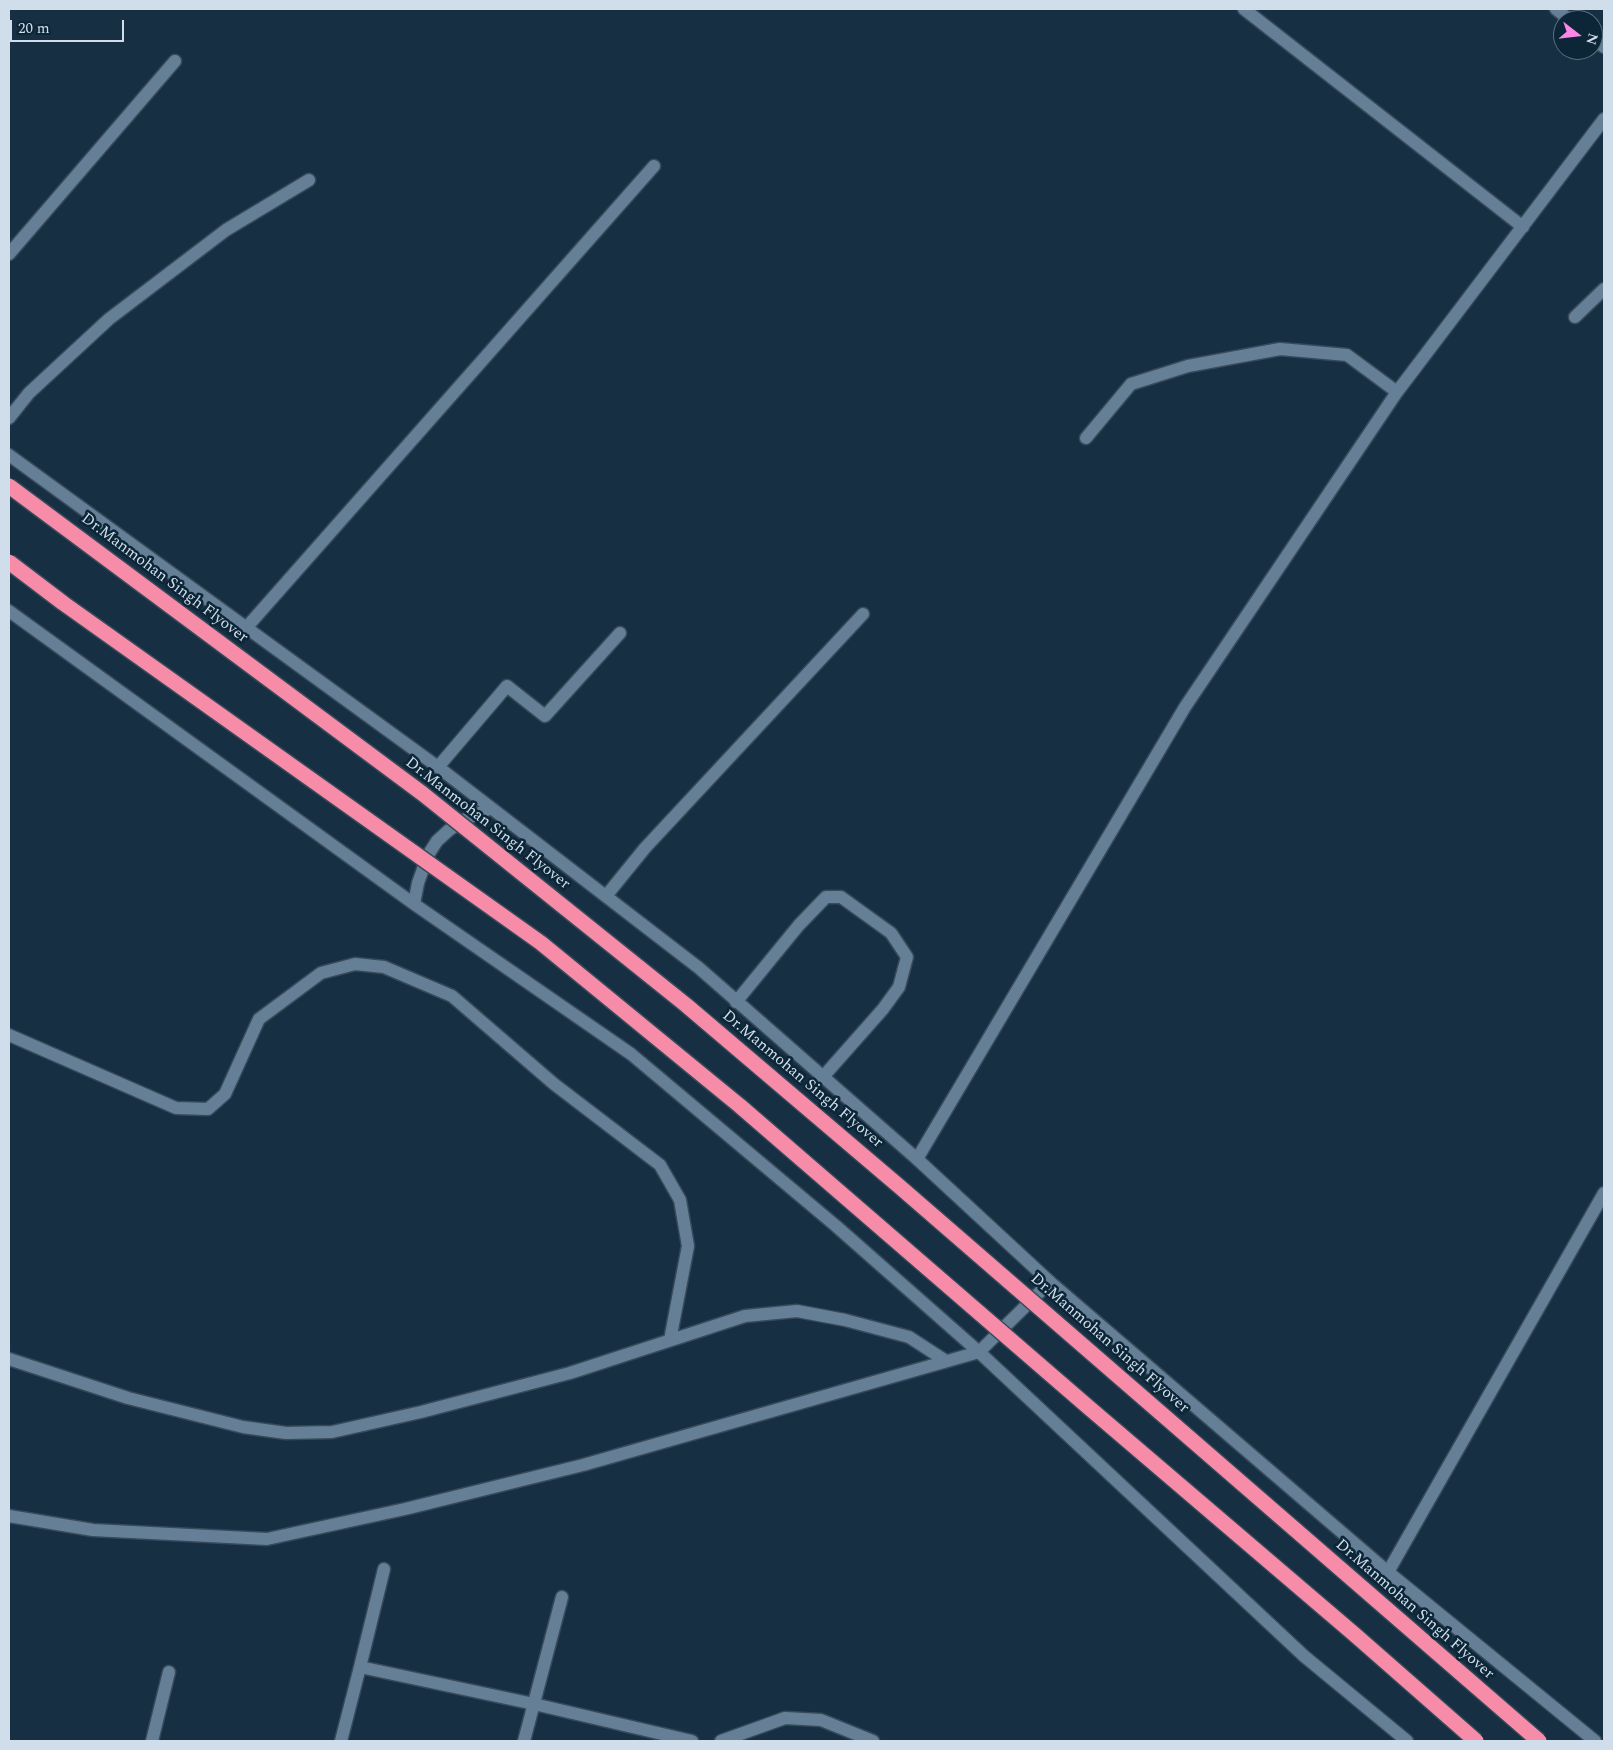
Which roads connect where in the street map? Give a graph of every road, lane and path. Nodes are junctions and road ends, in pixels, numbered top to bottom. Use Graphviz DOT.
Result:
graph roads {
  1 [pos="1244,9"];
  2 [pos="174,61"];
  3 [pos="1604,119"];
  4 [pos="654,166"];
  5 [pos="309,180"];
  6 [pos="1523,227"];
  7 [pos="9,254"];
  8 [pos="1604,289"];
  9 [pos="1575,317"];
  10 [pos="1397,392"];
  11 [pos="9,418"];
  12 [pos="1086,438"];
  13 [pos="9,455"];
  14 [pos="9,486"];
  15 [pos="9,562"];
  16 [pos="9,611"];
  17 [pos="863,614"];
  18 [pos="246,628"];
  19 [pos="620,633"];
  20 [pos="438,768"];
  21 [pos="491,808"];
  22 [pos="606,896"];
  23 [pos="414,904"];
  24 [pos="736,1002"];
  25 [pos="9,1035"];
  26 [pos="822,1078"];
  27 [pos="917,1159"];
  28 [pos="1604,1193"];
  29 [pos="1050,1282"];
  30 [pos="670,1340"];
  31 [pos="979,1352"];
  32 [pos="9,1359"];
  33 [pos="946,1361"];
  34 [pos="9,1516"];
  35 [pos="384,1569"];
  36 [pos="1388,1572"];
  37 [pos="562,1597"];
  38 [pos="360,1667"];
  39 [pos="169,1672"];
  40 [pos="534,1704"];
  41 [pos="152,1741"];
  42 [pos="341,1741"];
  43 [pos="524,1741"];
  44 [pos="692,1741"];
  45 [pos="721,1741"];
  46 [pos="873,1741"];
  47 [pos="1407,1741"];
  48 [pos="1476,1741"];
  49 [pos="1539,1741"];
  50 [pos="1595,1741"];
  1 -- 6 [label="street"];
  2 -- 7 [label="street"];
  3 -- 6 [label="street"];
  4 -- 18 [label="street"];
  5 -- 11 [label="street"];
  6 -- 10 [label="street"];
  8 -- 9 [label="street"];
  10 -- 12 [label="street"];
  10 -- 27 [label="street"];
  13 -- 18 [label="street"];
  14 -- 49 [label="highway, Dr.Manmohan Singh Flyover, bridge"];
  15 -- 48 [label="highway, bridge"];
  16 -- 23 [label="street"];
  17 -- 22 [label="street"];
  18 -- 20 [label="street"];
  19 -- 20 [label="street"];
  20 -- 21 [label="street"];
  21 -- 22 [label="street"];
  21 -- 23 [label="street"];
  22 -- 24 [label="street"];
  23 -- 31 [label="street"];
  24 -- 26 [label="street"];
  24 -- 26 [label="street"];
  25 -- 30 [label="street"];
  26 -- 27 [label="street"];
  27 -- 29 [label="street"];
  28 -- 36 [label="street"];
  29 -- 31 [label="street"];
  29 -- 36 [label="street"];
  30 -- 32 [label="street"];
  30 -- 33 [label="street"];
  31 -- 33 [label="street"];
  31 -- 47 [label="street"];
  33 -- 34 [label="street"];
  35 -- 38 [label="street"];
  36 -- 50 [label="street"];
  37 -- 40 [label="street"];
  38 -- 40 [label="street"];
  38 -- 42 [label="street"];
  39 -- 41 [label="street"];
  40 -- 43 [label="street"];
  40 -- 44 [label="street"];
  45 -- 46 [label="street"];
}
